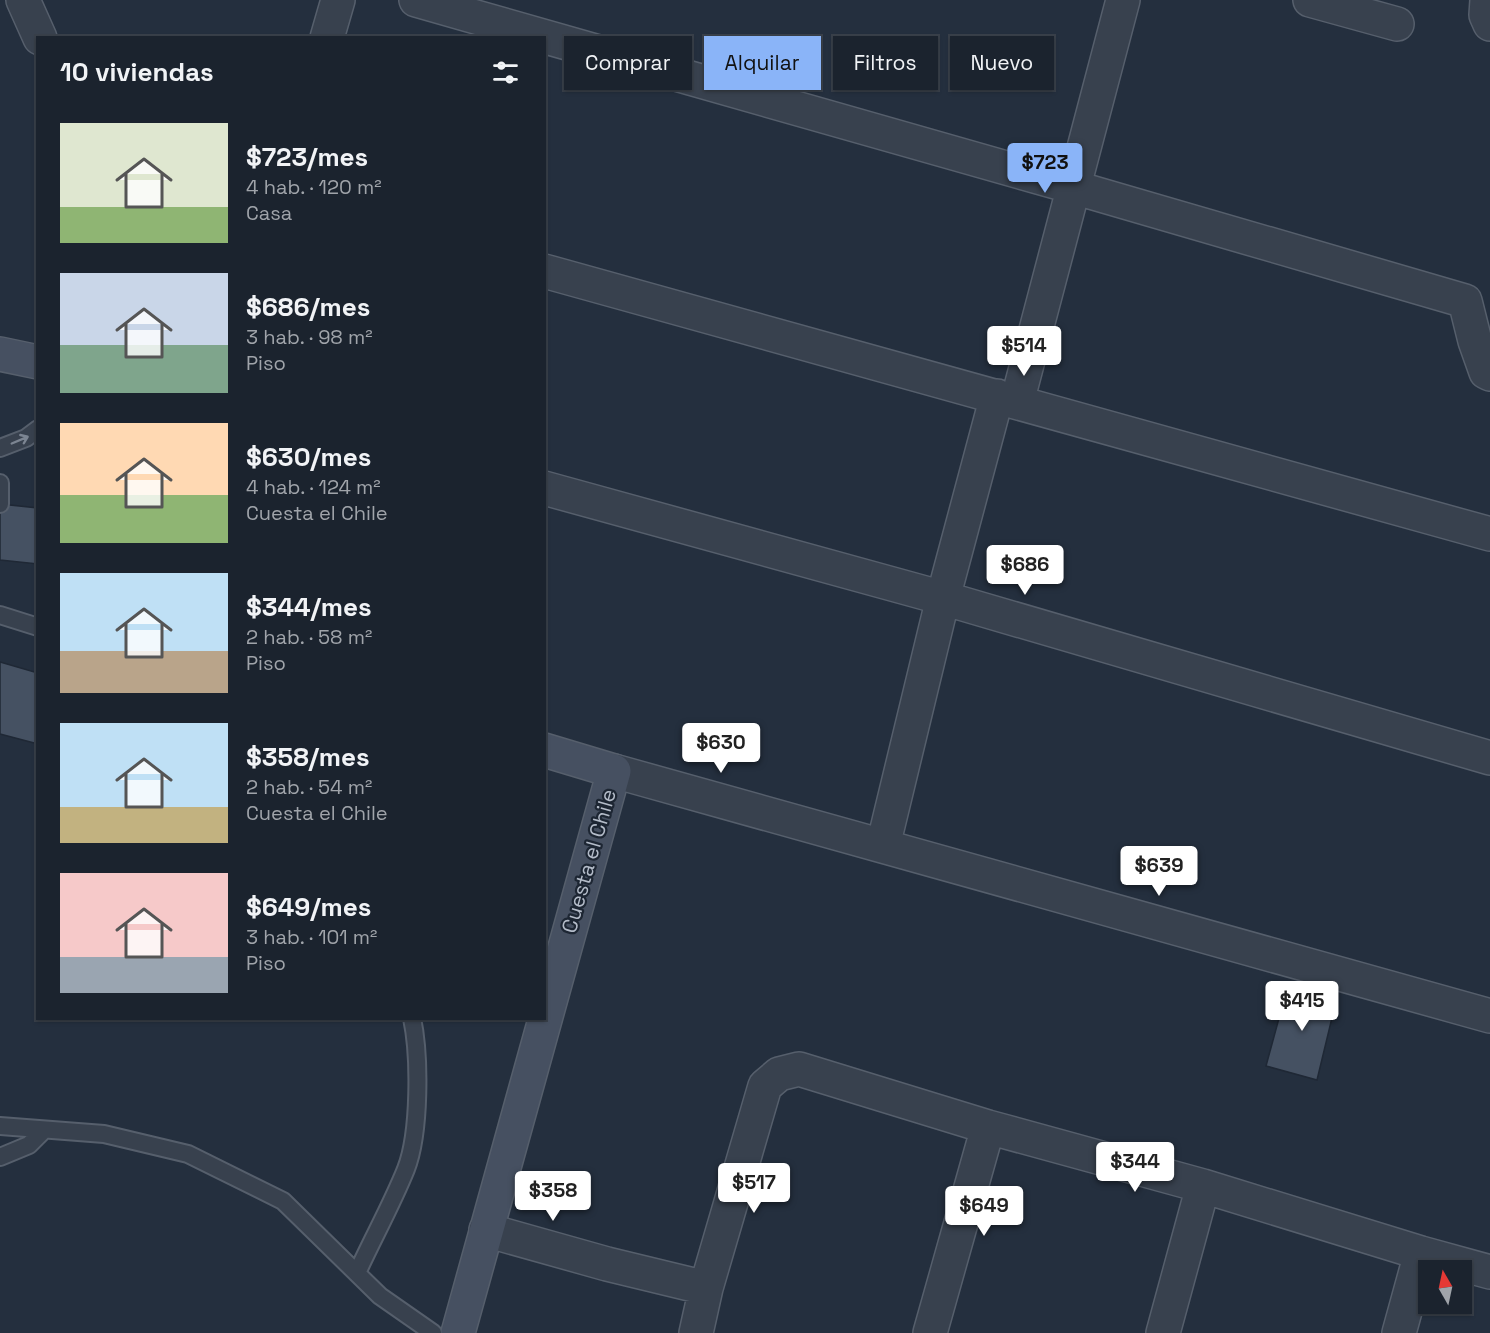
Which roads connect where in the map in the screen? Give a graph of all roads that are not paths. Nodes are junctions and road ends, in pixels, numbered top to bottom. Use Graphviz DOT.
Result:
graph roads {
  1 [pos="23,0"];
  2 [pos="338,0"];
  3 [pos="416,0"];
  4 [pos="1123,0"];
  5 [pos="1310,0"];
  6 [pos="1487,0"];
  7 [pos="1398,24"];
  8 [pos="1490,24"];
  9 [pos="39,36"];
  10 [pos="328,36"];
  11 [pos="542,36"];
  12 [pos="546,37"];
  13 [pos="1073,187"];
  14 [pos="546,272"];
  15 [pos="0,354"];
  16 [pos="36,362"];
  17 [pos="1490,374"];
  18 [pos="1007,399"];
  19 [pos="36,430"];
  20 [pos="0,448"];
  21 [pos="0,483"];
  22 [pos="546,489"];
  23 [pos="0,504"];
  24 [pos="1490,534"];
  25 [pos="943,598"];
  26 [pos="0,615"];
  27 [pos="36,626"];
  28 [pos="546,751"];
  29 [pos="1490,758"];
  30 [pos="614,771"];
  31 [pos="883,846"];
  32 [pos="546,1015"];
  33 [pos="1490,1016"];
  34 [pos="412,1020"];
  35 [pos="545,1020"];
  36 [pos="0,1126"];
  37 [pos="988,1126"];
  38 [pos="44,1130"];
  39 [pos="0,1157"];
  40 [pos="1203,1186"];
  41 [pos="486,1230"];
  42 [pos="1421,1253"];
  43 [pos="1490,1272"];
  44 [pos="357,1273"];
  45 [pos="706,1288"];
  46 [pos="433,1333"];
  47 [pos="458,1333"];
  48 [pos="696,1333"];
  49 [pos="930,1333"];
  50 [pos="1163,1333"];
  51 [pos="1399,1333"];
  1 -- 9 [label="street"];
  2 -- 10 [label="street"];
  3 -- 11 [label="street"];
  4 -- 13 [label="street"];
  5 -- 7 [label="street"];
  6 -- 8 [label="street"];
  12 -- 13 [label="street"];
  13 -- 17 [label="street"];
  13 -- 18 [label="street"];
  14 -- 18 [label="street"];
  15 -- 16 [label="main road"];
  18 -- 24 [label="street"];
  18 -- 25 [label="street"];
  20 -- 19 [label="lane, one-way"];
  21 -- 23 [label="lane"];
  22 -- 25 [label="street"];
  25 -- 29 [label="street"];
  25 -- 31 [label="street"];
  26 -- 27 [label="lane"];
  28 -- 30 [label="main road"];
  30 -- 31 [label="street"];
  30 -- 32 [label="main road, Cuesta el Chile"];
  31 -- 33 [label="street"];
  34 -- 44 [label="lane"];
  35 -- 41 [label="main road, Cuesta el Chile"];
  36 -- 38 [label="lane"];
  37 -- 40 [label="street"];
  37 -- 45 [label="street"];
  37 -- 49 [label="street"];
  38 -- 39 [label="lane"];
  38 -- 44 [label="lane"];
  40 -- 42 [label="street"];
  40 -- 50 [label="street"];
  41 -- 45 [label="street"];
  41 -- 47 [label="main road, Cuesta el Chile"];
  42 -- 43 [label="street"];
  42 -- 51 [label="street"];
  44 -- 46 [label="lane"];
  45 -- 48 [label="street"];
}
